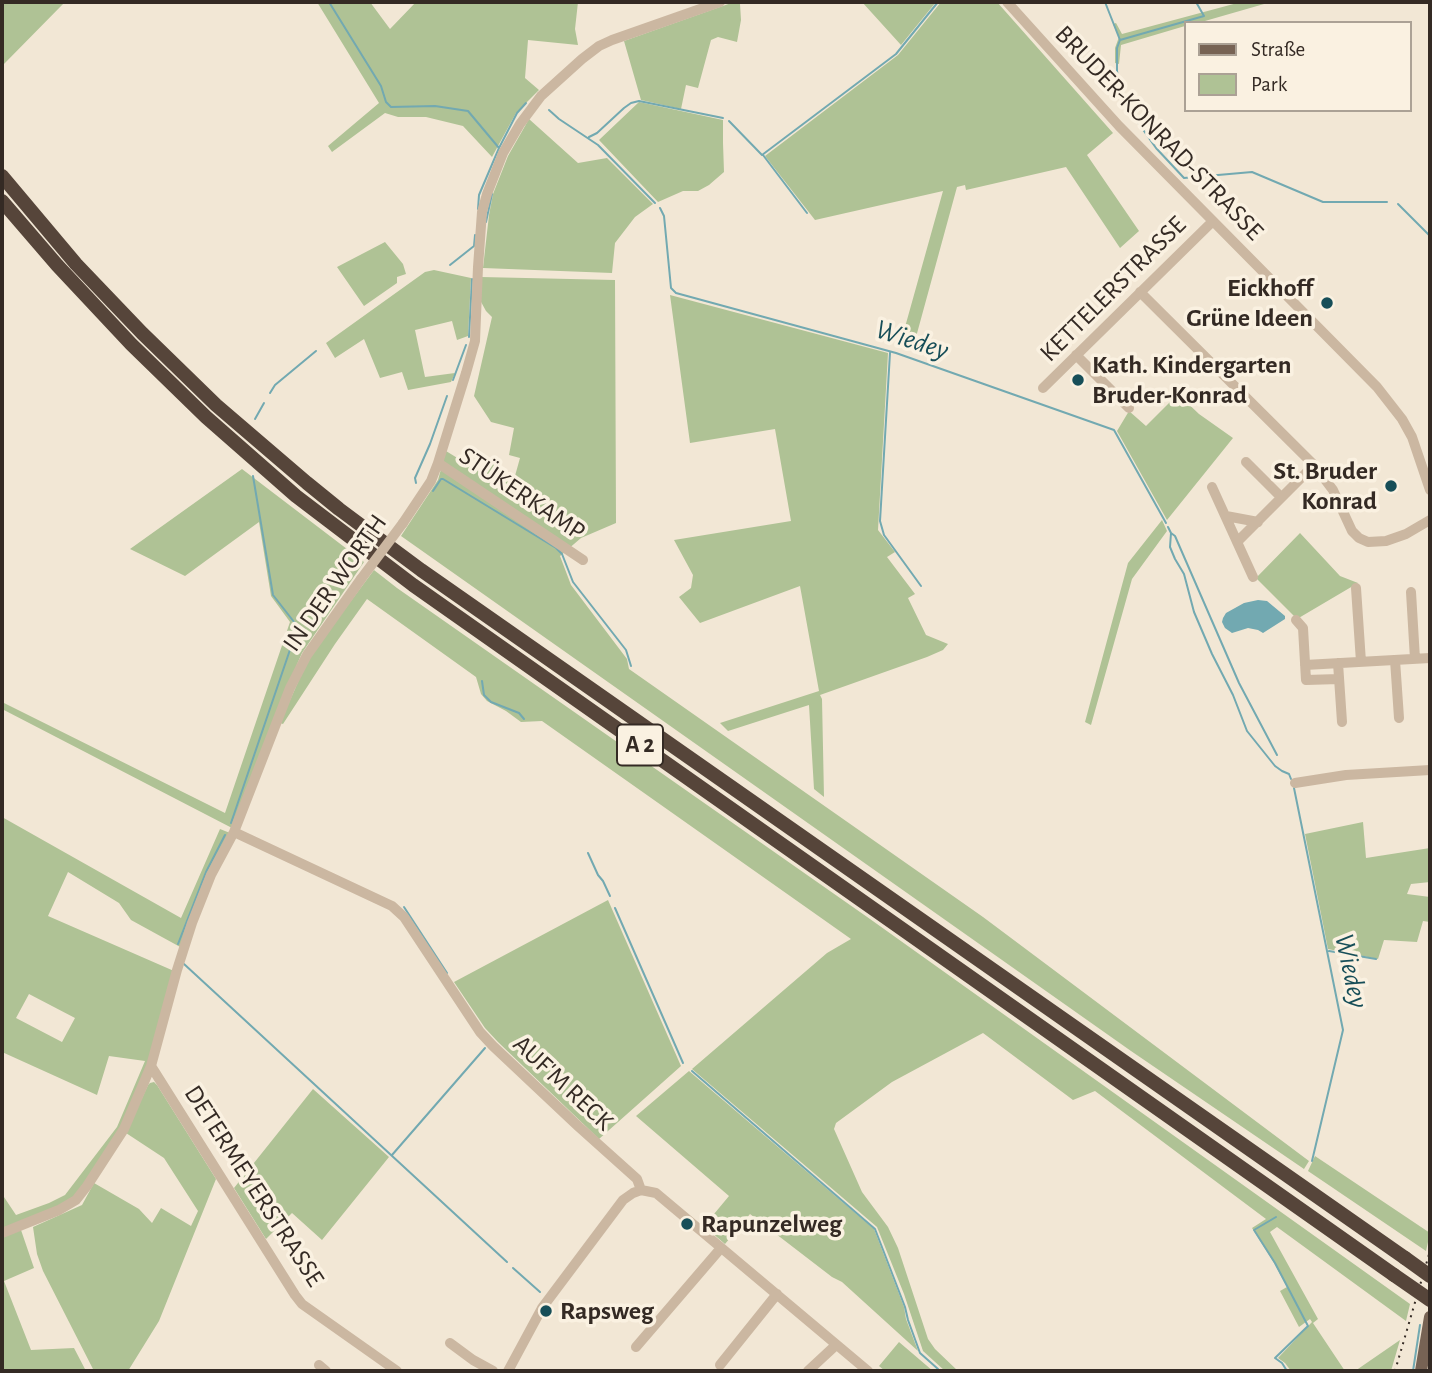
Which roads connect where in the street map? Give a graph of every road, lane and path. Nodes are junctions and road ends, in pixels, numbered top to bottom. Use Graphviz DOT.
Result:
graph roads {
  1 [pos="720,2"];
  2 [pos="1007,2"];
  3 [pos="2,176"];
  4 [pos="2,201"];
  5 [pos="1213,221"];
  6 [pos="1140,292"];
  7 [pos="1076,355"];
  8 [pos="1043,388"];
  9 [pos="1129,408"];
  10 [pos="1246,462"];
  11 [pos="438,463"];
  12 [pos="1314,466"];
  13 [pos="1212,487"];
  14 [pos="1430,490"];
  15 [pos="1281,498"];
  16 [pos="1226,516"];
  17 [pos="1430,520"];
  18 [pos="1258,522"];
  19 [pos="1237,542"];
  20 [pos="583,559"];
  21 [pos="1253,577"];
  22 [pos="1356,589"];
  23 [pos="1411,592"];
  24 [pos="1296,620"];
  25 [pos="1430,657"];
  26 [pos="1415,659"];
  27 [pos="1395,660"];
  28 [pos="1361,662"];
  29 [pos="1338,663"];
  30 [pos="1305,665"];
  31 [pos="1339,679"];
  32 [pos="1399,718"];
  33 [pos="1342,722"];
  34 [pos="1430,770"];
  35 [pos="1296,783"];
  36 [pos="234,832"];
  37 [pos="151,1066"];
  38 [pos="641,1190"];
  39 [pos="2,1233"];
  40 [pos="721,1248"];
  41 [pos="1430,1276"];
  42 [pos="777,1294"];
  43 [pos="1430,1300"];
  44 [pos="1430,1317"];
  45 [pos="450,1343"];
  46 [pos="836,1345"];
  47 [pos="636,1347"];
  48 [pos="720,1365"];
  49 [pos="397,1371"];
  50 [pos="493,1371"];
  51 [pos="508,1371"];
  52 [pos="808,1371"];
  53 [pos="868,1371"];
  54 [pos="1421,1371"];
  1 -- 11 [label="street, IN DER WORTH"];
  2 -- 5 [label="street, BRUDER-KONRAD-STRASSE"];
  3 -- 41 [label="highway, A 2, bridge"];
  4 -- 43 [label="highway, A 2, bridge"];
  5 -- 6 [label="street, KETTELERSTRASSE"];
  5 -- 14 [label="street, BRUDER-KONRAD-STRASSE"];
  6 -- 7 [label="street, KETTELERSTRASSE"];
  6 -- 12 [label="street"];
  7 -- 8 [label="street, KETTELERSTRASSE"];
  7 -- 9 [label="street"];
  10 -- 15 [label="street"];
  11 -- 20 [label="street, STÜKERKAMP"];
  11 -- 36 [label="street, IN DER WORTH, bridge"];
  12 -- 15 [label="street"];
  12 -- 17 [label="street"];
  13 -- 16 [label="street"];
  15 -- 18 [label="street"];
  16 -- 18 [label="street"];
  16 -- 19 [label="street"];
  18 -- 19 [label="street"];
  19 -- 21 [label="street"];
  22 -- 28 [label="street"];
  23 -- 26 [label="street"];
  24 -- 30 [label="street"];
  25 -- 26 [label="street"];
  26 -- 27 [label="street"];
  27 -- 28 [label="street"];
  27 -- 32 [label="street"];
  28 -- 29 [label="street"];
  29 -- 30 [label="street"];
  29 -- 31 [label="street"];
  30 -- 31 [label="street"];
  31 -- 33 [label="street"];
  34 -- 35 [label="street"];
  36 -- 37 [label="street, IN DER WORTH"];
  36 -- 38 [label="street, AUF'M RECK"];
  37 -- 39 [label="street, IN DER WORTH"];
  37 -- 49 [label="street, DETERMEYERSTRASSE"];
  38 -- 40 [label="street, AUF'M RECK"];
  38 -- 51 [label="street"];
  40 -- 42 [label="street, AUF'M RECK"];
  40 -- 47 [label="street"];
  42 -- 46 [label="street, AUF'M RECK"];
  42 -- 48 [label="street"];
  44 -- 54 [label="main road"];
  45 -- 50 [label="street"];
  46 -- 52 [label="street"];
  46 -- 53 [label="street, AUF'M RECK"];
}
